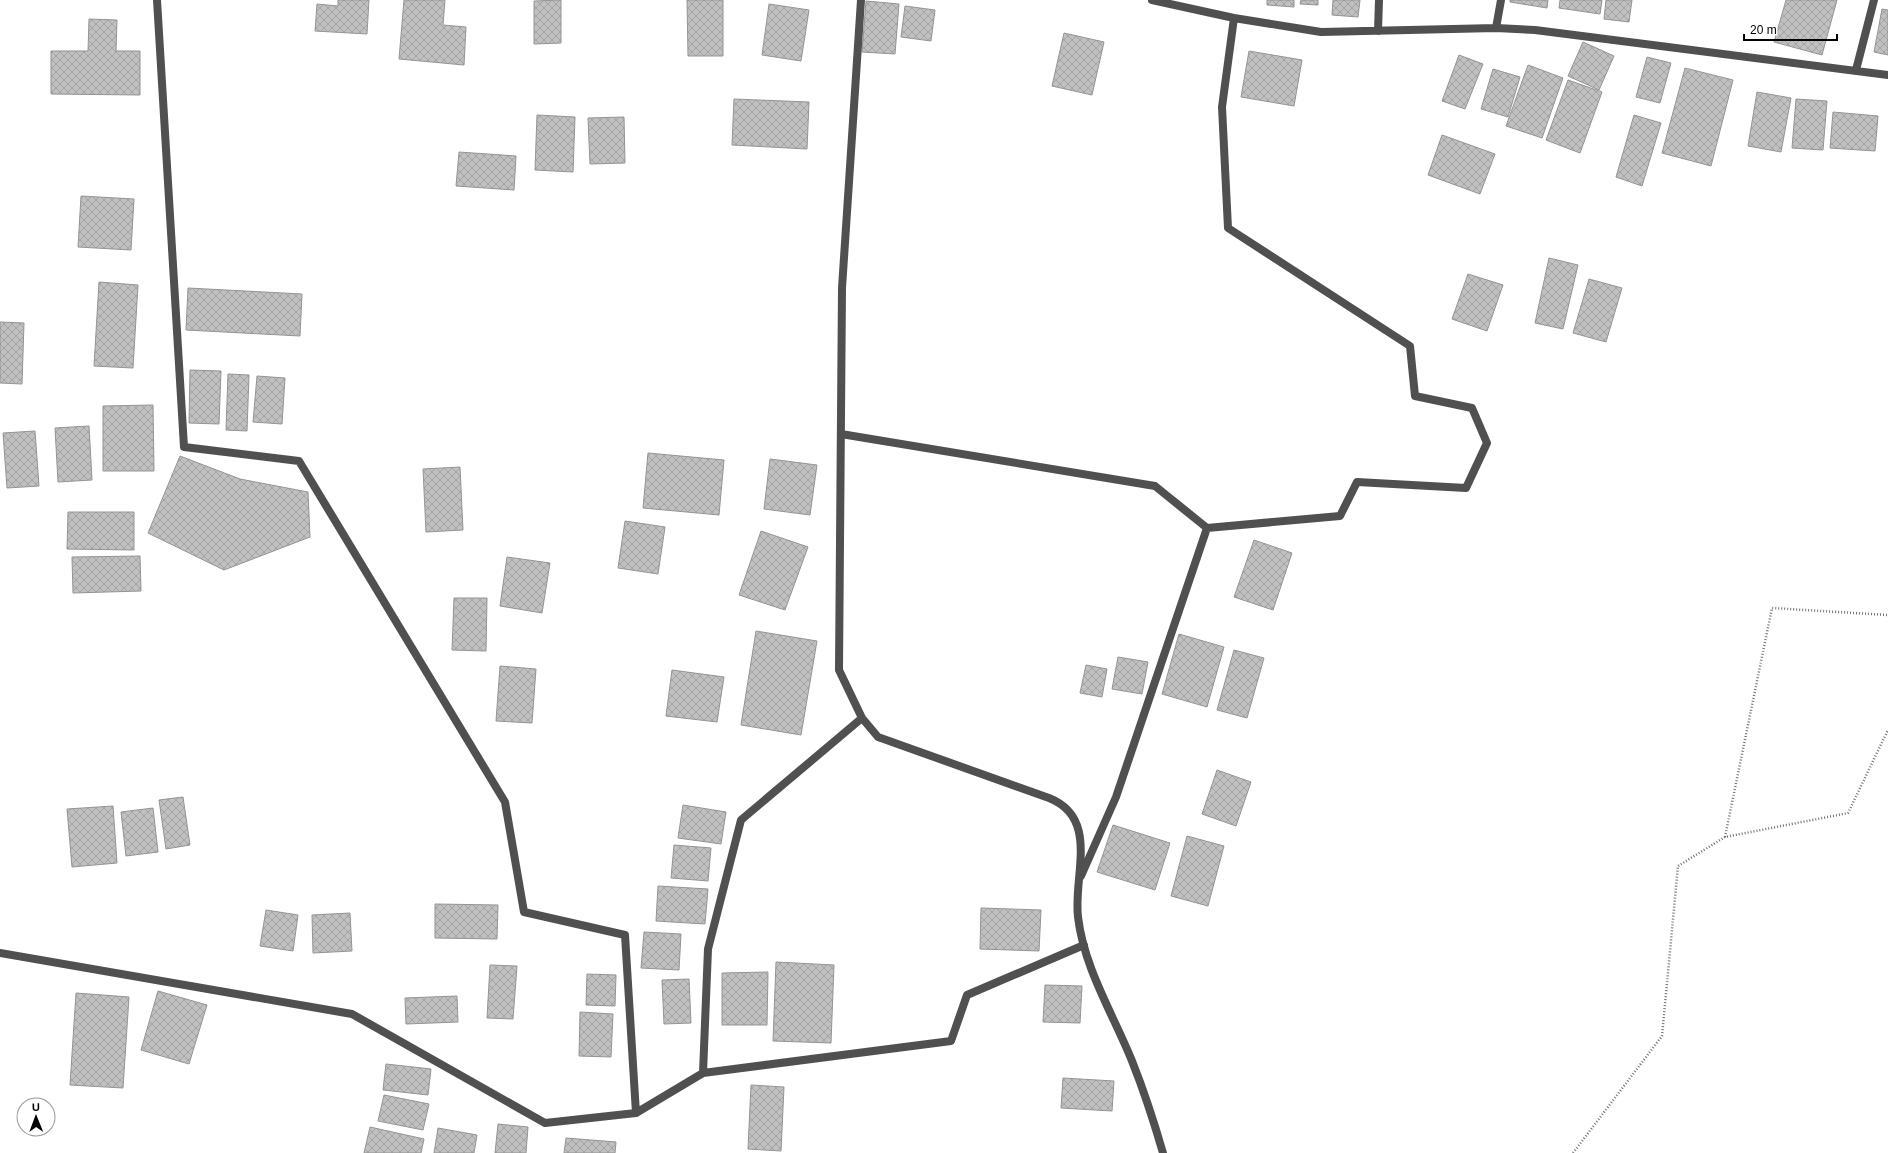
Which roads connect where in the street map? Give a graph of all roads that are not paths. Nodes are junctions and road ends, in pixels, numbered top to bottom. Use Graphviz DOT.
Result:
graph roads {
  1 [pos="157,0"];
  2 [pos="861,0"];
  3 [pos="1152,0"];
  4 [pos="1378,0"];
  5 [pos="1501,0"];
  6 [pos="1874,0"];
  7 [pos="1170,2"];
  8 [pos="1234,18"];
  9 [pos="1496,28"];
  10 [pos="1378,31"];
  11 [pos="1856,70"];
  12 [pos="1888,75"];
  13 [pos="841,434"];
  14 [pos="1207,528"];
  15 [pos="862,718"];
  16 [pos="1078,884"];
  17 [pos="1084,945"];
  18 [pos="0,953"];
  19 [pos="703,1073"];
  20 [pos="636,1113"];
  21 [pos="1163,1153"];
  1 -- 20 [label="street"];
  2 -- 13 [label="street"];
  3 -- 7 [label="street"];
  4 -- 10 [label="street"];
  5 -- 9 [label="street"];
  6 -- 11 [label="street"];
  7 -- 8 [label="street"];
  8 -- 10 [label="street"];
  8 -- 14 [label="street"];
  9 -- 10 [label="street"];
  9 -- 11 [label="street"];
  11 -- 12 [label="street"];
  13 -- 14 [label="street"];
  13 -- 15 [label="street"];
  14 -- 16 [label="street"];
  15 -- 16 [label="street"];
  15 -- 19 [label="street"];
  16 -- 17 [label="street"];
  17 -- 19 [label="street"];
  17 -- 21 [label="street"];
  18 -- 20 [label="street"];
  19 -- 20 [label="street"];
}
